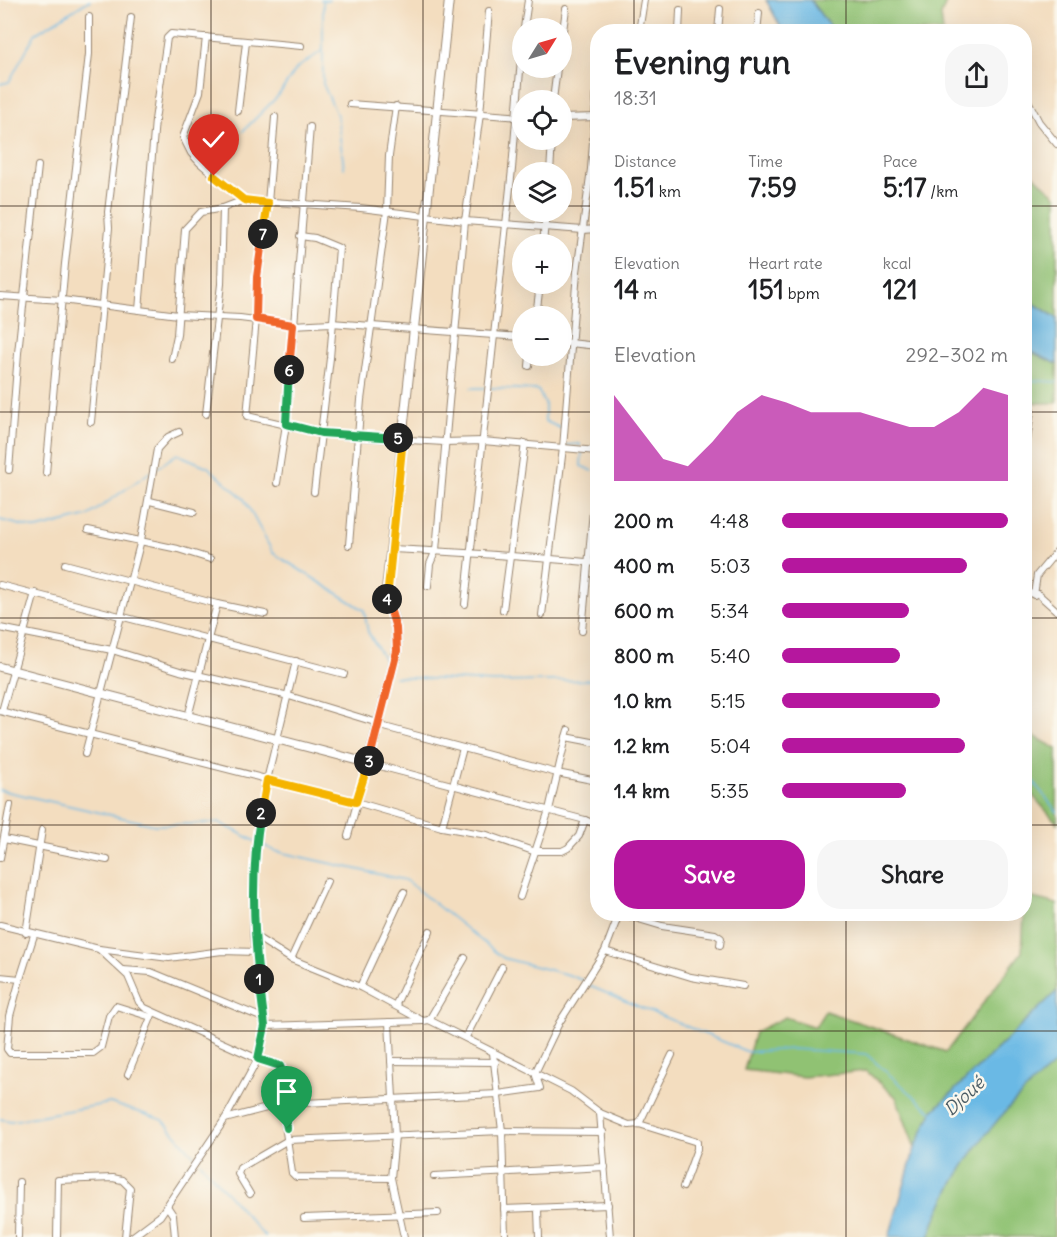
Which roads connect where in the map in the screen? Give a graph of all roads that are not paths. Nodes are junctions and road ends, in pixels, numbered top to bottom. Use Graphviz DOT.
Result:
graph roads {
  1 [pos="449,0"];
  2 [pos="528,0"];
  3 [pos="644,0"];
  4 [pos="566,9"];
  5 [pos="720,9"];
  6 [pos="489,10"];
  7 [pos="680,10"];
  8 [pos="759,13"];
  9 [pos="88,17"];
  10 [pos="130,17"];
  11 [pos="525,18"];
  12 [pos="565,18"];
  13 [pos="640,24"];
  14 [pos="679,24"];
  15 [pos="719,24"];
  16 [pos="758,24"];
  17 [pos="206,37"];
  18 [pos="246,42"];
  19 [pos="302,46"];
  20 [pos="350,104"];
  21 [pos="396,106"];
  22 [pos="1032,108"];
  23 [pos="436,109"];
  24 [pos="238,111"];
  25 [pos="480,114"];
  26 [pos="275,117"];
  27 [pos="512,117"];
  28 [pos="590,117"];
  29 [pos="572,118"];
  30 [pos="310,127"];
  31 [pos="1057,144"];
  32 [pos="514,150"];
  33 [pos="38,166"];
  34 [pos="590,169"];
  35 [pos="244,200"];
  36 [pos="268,203"];
  37 [pos="305,206"];
  38 [pos="223,208"];
  39 [pos="387,211"];
  40 [pos="427,216"];
  41 [pos="465,221"];
  42 [pos="545,222"];
  43 [pos="506,224"];
  44 [pos="544,226"];
  45 [pos="583,230"];
  46 [pos="590,230"];
  47 [pos="544,234"];
  48 [pos="300,236"];
  49 [pos="0,296"];
  50 [pos="24,297"];
  51 [pos="62,300"];
  52 [pos="102,305"];
  53 [pos="139,310"];
  54 [pos="178,315"];
  55 [pos="217,317"];
  56 [pos="256,319"];
  57 [pos="331,323"];
  58 [pos="293,325"];
  59 [pos="373,326"];
  60 [pos="414,328"];
  61 [pos="456,332"];
  62 [pos="494,334"];
  63 [pos="572,334"];
  64 [pos="512,336"];
  65 [pos="572,344"];
  66 [pos="590,345"];
  67 [pos="172,359"];
  68 [pos="569,366"];
  69 [pos="206,414"];
  70 [pos="91,422"];
  71 [pos="286,424"];
  72 [pos="179,432"];
  73 [pos="321,433"];
  74 [pos="358,437"];
  75 [pos="403,438"];
  76 [pos="483,441"];
  77 [pos="444,442"];
  78 [pos="525,443"];
  79 [pos="562,448"];
  80 [pos="590,450"];
  81 [pos="9,470"];
  82 [pos="46,473"];
  83 [pos="277,483"];
  84 [pos="314,492"];
  85 [pos="150,501"];
  86 [pos="194,512"];
  87 [pos="88,530"];
  88 [pos="141,540"];
  89 [pos="349,545"];
  90 [pos="392,549"];
  91 [pos="435,550"];
  92 [pos="590,551"];
  93 [pos="1057,551"];
  94 [pos="470,555"];
  95 [pos="508,557"];
  96 [pos="210,559"];
  97 [pos="549,560"];
  98 [pos="589,563"];
  99 [pos="65,564"];
  100 [pos="129,581"];
  101 [pos="0,585"];
  102 [pos="428,586"];
  103 [pos="35,593"];
  104 [pos="1034,595"];
  105 [pos="217,604"];
  106 [pos="465,604"];
  107 [pos="503,610"];
  108 [pos="1057,611"];
  109 [pos="265,614"];
  110 [pos="542,615"];
  111 [pos="121,616"];
  112 [pos="0,628"];
  113 [pos="582,632"];
  114 [pos="24,634"];
  115 [pos="210,639"];
  116 [pos="112,650"];
  117 [pos="296,661"];
  118 [pos="0,667"];
  119 [pos="14,671"];
  120 [pos="344,674"];
  121 [pos="198,676"];
  122 [pos="102,693"];
  123 [pos="289,696"];
  124 [pos="1,711"];
  125 [pos="188,717"];
  126 [pos="377,724"];
  127 [pos="90,734"];
  128 [pos="276,741"];
  129 [pos="590,741"];
  130 [pos="464,748"];
  131 [pos="85,754"];
  132 [pos="368,763"];
  133 [pos="557,773"];
  134 [pos="267,780"];
  135 [pos="590,780"];
  136 [pos="454,786"];
  137 [pos="356,802"];
  138 [pos="10,806"];
  139 [pos="549,810"];
  140 [pos="585,820"];
  141 [pos="590,822"];
  142 [pos="442,827"];
  143 [pos="42,830"];
  144 [pos="348,836"];
  145 [pos="4,839"];
  146 [pos="40,847"];
  147 [pos="533,851"];
  148 [pos="0,858"];
  149 [pos="106,860"];
  150 [pos="327,881"];
  151 [pos="404,892"];
  152 [pos="520,897"];
  153 [pos="617,921"];
  154 [pos="644,921"];
  155 [pos="0,926"];
  156 [pos="430,931"];
  157 [pos="27,933"];
  158 [pos="34,935"];
  159 [pos="254,935"];
  160 [pos="720,945"];
  161 [pos="99,949"];
  162 [pos="605,951"];
  163 [pos="256,952"];
  164 [pos="465,958"];
  165 [pos="291,959"];
  166 [pos="502,967"];
  167 [pos="122,970"];
  168 [pos="0,977"];
  169 [pos="20,980"];
  170 [pos="743,986"];
  171 [pos="360,987"];
  172 [pos="396,1004"];
  173 [pos="152,1014"];
  174 [pos="263,1018"];
  175 [pos="426,1020"];
  176 [pos="389,1022"];
  177 [pos="265,1026"];
  178 [pos="466,1037"];
  179 [pos="493,1053"];
  180 [pos="672,1055"];
  181 [pos="258,1059"];
  182 [pos="391,1061"];
  183 [pos="496,1062"];
  184 [pos="535,1073"];
  185 [pos="128,1074"];
  186 [pos="498,1094"];
  187 [pos="393,1098"];
  188 [pos="282,1104"];
  189 [pos="600,1113"];
  190 [pos="225,1119"];
  191 [pos="639,1124"];
  192 [pos="502,1131"];
  193 [pos="603,1132"];
  194 [pos="394,1136"];
  195 [pos="288,1140"];
  196 [pos="605,1167"];
  197 [pos="503,1174"];
  198 [pos="434,1176"];
  199 [pos="391,1178"];
  200 [pos="19,1182"];
  201 [pos="683,1187"];
  202 [pos="250,1194"];
  203 [pos="608,1205"];
  204 [pos="167,1206"];
  205 [pos="504,1209"];
  206 [pos="538,1210"];
  207 [pos="438,1213"];
  208 [pos="400,1214"];
  209 [pos="304,1218"];
  210 [pos="18,1237"];
  211 [pos="57,1237"];
  212 [pos="125,1237"];
  213 [pos="132,1237"];
  214 [pos="175,1237"];
  215 [pos="404,1237"];
  216 [pos="505,1237"];
  217 [pos="539,1237"];
  218 [pos="610,1237"];
  1 -- 23 [label="street"];
  2 -- 11 [label="street"];
  3 -- 13 [label="street"];
  4 -- 12 [label="street"];
  5 -- 15 [label="street"];
  6 -- 25 [label="street"];
  7 -- 14 [label="street"];
  8 -- 16 [label="street"];
  9 -- 51 [label="street"];
  10 -- 52 [label="street"];
  17 -- 18 [label="street"];
  17 -- 35 [label="street"];
  17 -- 53 [label="street"];
  18 -- 19 [label="street"];
  18 -- 24 [label="street"];
  20 -- 21 [label="street"];
  21 -- 23 [label="street"];
  21 -- 39 [label="street"];
  22 -- 31 [label="street"];
  23 -- 25 [label="street"];
  23 -- 40 [label="street"];
  25 -- 27 [label="street"];
  25 -- 41 [label="street"];
  26 -- 36 [label="street"];
  28 -- 29 [label="street"];
  30 -- 37 [label="street"];
  32 -- 43 [label="street"];
  33 -- 50 [label="street"];
  34 -- 45 [label="street"];
  35 -- 36 [label="street"];
  35 -- 38 [label="street"];
  36 -- 37 [label="street"];
  36 -- 56 [label="street"];
  37 -- 39 [label="street"];
  37 -- 48 [label="street"];
  38 -- 54 [label="street"];
  38 -- 55 [label="street"];
  39 -- 40 [label="street"];
  39 -- 59 [label="street"];
  40 -- 41 [label="street"];
  40 -- 60 [label="street"];
  41 -- 43 [label="street"];
  41 -- 61 [label="street"];
  42 -- 44 [label="street"];
  43 -- 44 [label="street"];
  43 -- 62 [label="street"];
  44 -- 45 [label="street"];
  44 -- 47 [label="street"];
  45 -- 46 [label="street"];
  45 -- 63 [label="street"];
  48 -- 57 [label="street"];
  48 -- 58 [label="street"];
  49 -- 50 [label="street"];
  50 -- 51 [label="street"];
  50 -- 81 [label="street"];
  51 -- 52 [label="street"];
  51 -- 82 [label="street"];
  52 -- 53 [label="street"];
  52 -- 70 [label="street"];
  53 -- 54 [label="street"];
  54 -- 55 [label="street"];
  54 -- 67 [label="street"];
  55 -- 56 [label="street"];
  55 -- 69 [label="street"];
  56 -- 58 [label="street"];
  56 -- 71 [label="street"];
  57 -- 58 [label="street"];
  57 -- 59 [label="street"];
  57 -- 73 [label="street"];
  58 -- 71 [label="street"];
  59 -- 60 [label="street"];
  59 -- 74 [label="street"];
  60 -- 61 [label="street"];
  60 -- 75 [label="street"];
  61 -- 62 [label="street"];
  61 -- 77 [label="street"];
  62 -- 64 [label="street"];
  62 -- 76 [label="street"];
  65 -- 66 [label="street"];
  68 -- 79 [label="street"];
  71 -- 73 [label="street"];
  71 -- 83 [label="street"];
  72 -- 85 [label="street"];
  73 -- 74 [label="street"];
  73 -- 84 [label="street"];
  74 -- 75 [label="street"];
  74 -- 89 [label="street"];
  75 -- 77 [label="street"];
  75 -- 90 [label="street"];
  76 -- 77 [label="street"];
  76 -- 78 [label="street"];
  76 -- 94 [label="street"];
  77 -- 91 [label="street"];
  78 -- 79 [label="street"];
  78 -- 95 [label="street"];
  79 -- 80 [label="street"];
  79 -- 97 [label="street"];
  85 -- 86 [label="street"];
  85 -- 88 [label="street"];
  87 -- 88 [label="street"];
  88 -- 96 [label="street"];
  88 -- 100 [label="street"];
  90 -- 91 [label="street"];
  90 -- 126 [label="street"];
  91 -- 94 [label="street"];
  91 -- 102 [label="street"];
  92 -- 98 [label="street"];
  93 -- 104 [label="street"];
  94 -- 95 [label="street"];
  94 -- 106 [label="street"];
  95 -- 97 [label="street"];
  95 -- 107 [label="street"];
  97 -- 98 [label="street"];
  97 -- 110 [label="street"];
  98 -- 113 [label="street"];
  99 -- 100 [label="street"];
  100 -- 105 [label="street"];
  100 -- 111 [label="street"];
  101 -- 103 [label="street"];
  103 -- 111 [label="street"];
  103 -- 114 [label="street"];
  104 -- 108 [label="street"];
  105 -- 109 [label="street"];
  105 -- 115 [label="street"];
  111 -- 115 [label="street"];
  111 -- 116 [label="street"];
  112 -- 114 [label="street"];
  114 -- 116 [label="street"];
  114 -- 119 [label="street"];
  115 -- 117 [label="street"];
  115 -- 121 [label="street"];
  116 -- 121 [label="street"];
  116 -- 122 [label="street"];
  117 -- 120 [label="street"];
  117 -- 123 [label="street"];
  118 -- 119 [label="street"];
  119 -- 122 [label="street"];
  119 -- 124 [label="street"];
  121 -- 123 [label="street"];
  121 -- 125 [label="street"];
  122 -- 125 [label="street"];
  122 -- 127 [label="street"];
  123 -- 126 [label="street"];
  123 -- 128 [label="street"];
  124 -- 127 [label="street"];
  125 -- 128 [label="street"];
  126 -- 130 [label="street"];
  126 -- 132 [label="street"];
  127 -- 131 [label="street"];
  127 -- 134 [label="street"];
  128 -- 132 [label="street"];
  128 -- 134 [label="street"];
  129 -- 133 [label="street"];
  130 -- 133 [label="street"];
  130 -- 136 [label="street"];
  132 -- 136 [label="street"];
  132 -- 137 [label="street"];
  133 -- 135 [label="street"];
  133 -- 139 [label="street"];
  134 -- 137 [label="street"];
  134 -- 159 [label="street"];
  136 -- 139 [label="street"];
  136 -- 142 [label="street"];
  137 -- 142 [label="street"];
  137 -- 144 [label="street"];
  138 -- 145 [label="street"];
  139 -- 140 [label="street"];
  139 -- 147 [label="street"];
  140 -- 141 [label="street"];
  140 -- 147 [label="street"];
  142 -- 147 [label="street"];
  143 -- 146 [label="street"];
  145 -- 146 [label="street"];
  145 -- 148 [label="street"];
  146 -- 149 [label="street"];
  146 -- 157 [label="street"];
  147 -- 152 [label="street"];
  150 -- 165 [label="street"];
  151 -- 171 [label="street"];
  153 -- 162 [label="street"];
  154 -- 160 [label="street"];
  155 -- 157 [label="street"];
  156 -- 172 [label="street"];
  157 -- 158 [label="street"];
  158 -- 161 [label="street"];
  158 -- 169 [label="street"];
  159 -- 163 [label="street"];
  159 -- 165 [label="street"];
  161 -- 163 [label="street"];
  161 -- 167 [label="street"];
  162 -- 170 [label="street"];
  162 -- 184 [label="street"];
  163 -- 174 [label="street"];
  164 -- 175 [label="street"];
  165 -- 171 [label="street"];
  166 -- 178 [label="street"];
  167 -- 173 [label="street"];
  167 -- 174 [label="street"];
  168 -- 169 [label="street"];
  169 -- 173 [label="street"];
  171 -- 172 [label="street"];
  172 -- 175 [label="street"];
  173 -- 181 [label="street"];
  173 -- 185 [label="street"];
  174 -- 177 [label="street"];
  175 -- 176 [label="street"];
  175 -- 178 [label="street"];
  176 -- 177 [label="street"];
  176 -- 182 [label="street"];
  177 -- 181 [label="street"];
  178 -- 179 [label="street"];
  179 -- 183 [label="street"];
  179 -- 184 [label="street"];
  180 -- 191 [label="street"];
  181 -- 188 [label="street"];
  181 -- 190 [label="street"];
  182 -- 183 [label="street"];
  182 -- 187 [label="street"];
  183 -- 186 [label="street"];
  184 -- 186 [label="street"];
  184 -- 189 [label="street"];
  186 -- 187 [label="street"];
  186 -- 192 [label="street"];
  187 -- 188 [label="street"];
  187 -- 194 [label="street"];
  188 -- 190 [label="street"];
  188 -- 195 [label="street"];
  189 -- 191 [label="street"];
  189 -- 193 [label="street"];
  190 -- 204 [label="street"];
  191 -- 201 [label="street"];
  192 -- 193 [label="street"];
  192 -- 194 [label="street"];
  192 -- 197 [label="street"];
  193 -- 196 [label="street"];
  194 -- 195 [label="street"];
  194 -- 199 [label="street"];
  195 -- 199 [label="street"];
  195 -- 202 [label="street"];
  196 -- 197 [label="street"];
  196 -- 203 [label="street"];
  197 -- 198 [label="street"];
  197 -- 205 [label="street"];
  199 -- 208 [label="street"];
  200 -- 210 [label="street"];
  203 -- 206 [label="street"];
  203 -- 218 [label="street"];
  204 -- 213 [label="street"];
  204 -- 214 [label="street"];
  205 -- 206 [label="street"];
  205 -- 216 [label="street"];
  206 -- 217 [label="street"];
  207 -- 208 [label="street"];
  208 -- 209 [label="street"];
  208 -- 215 [label="street"];
  211 -- 212 [label="street"];
}
